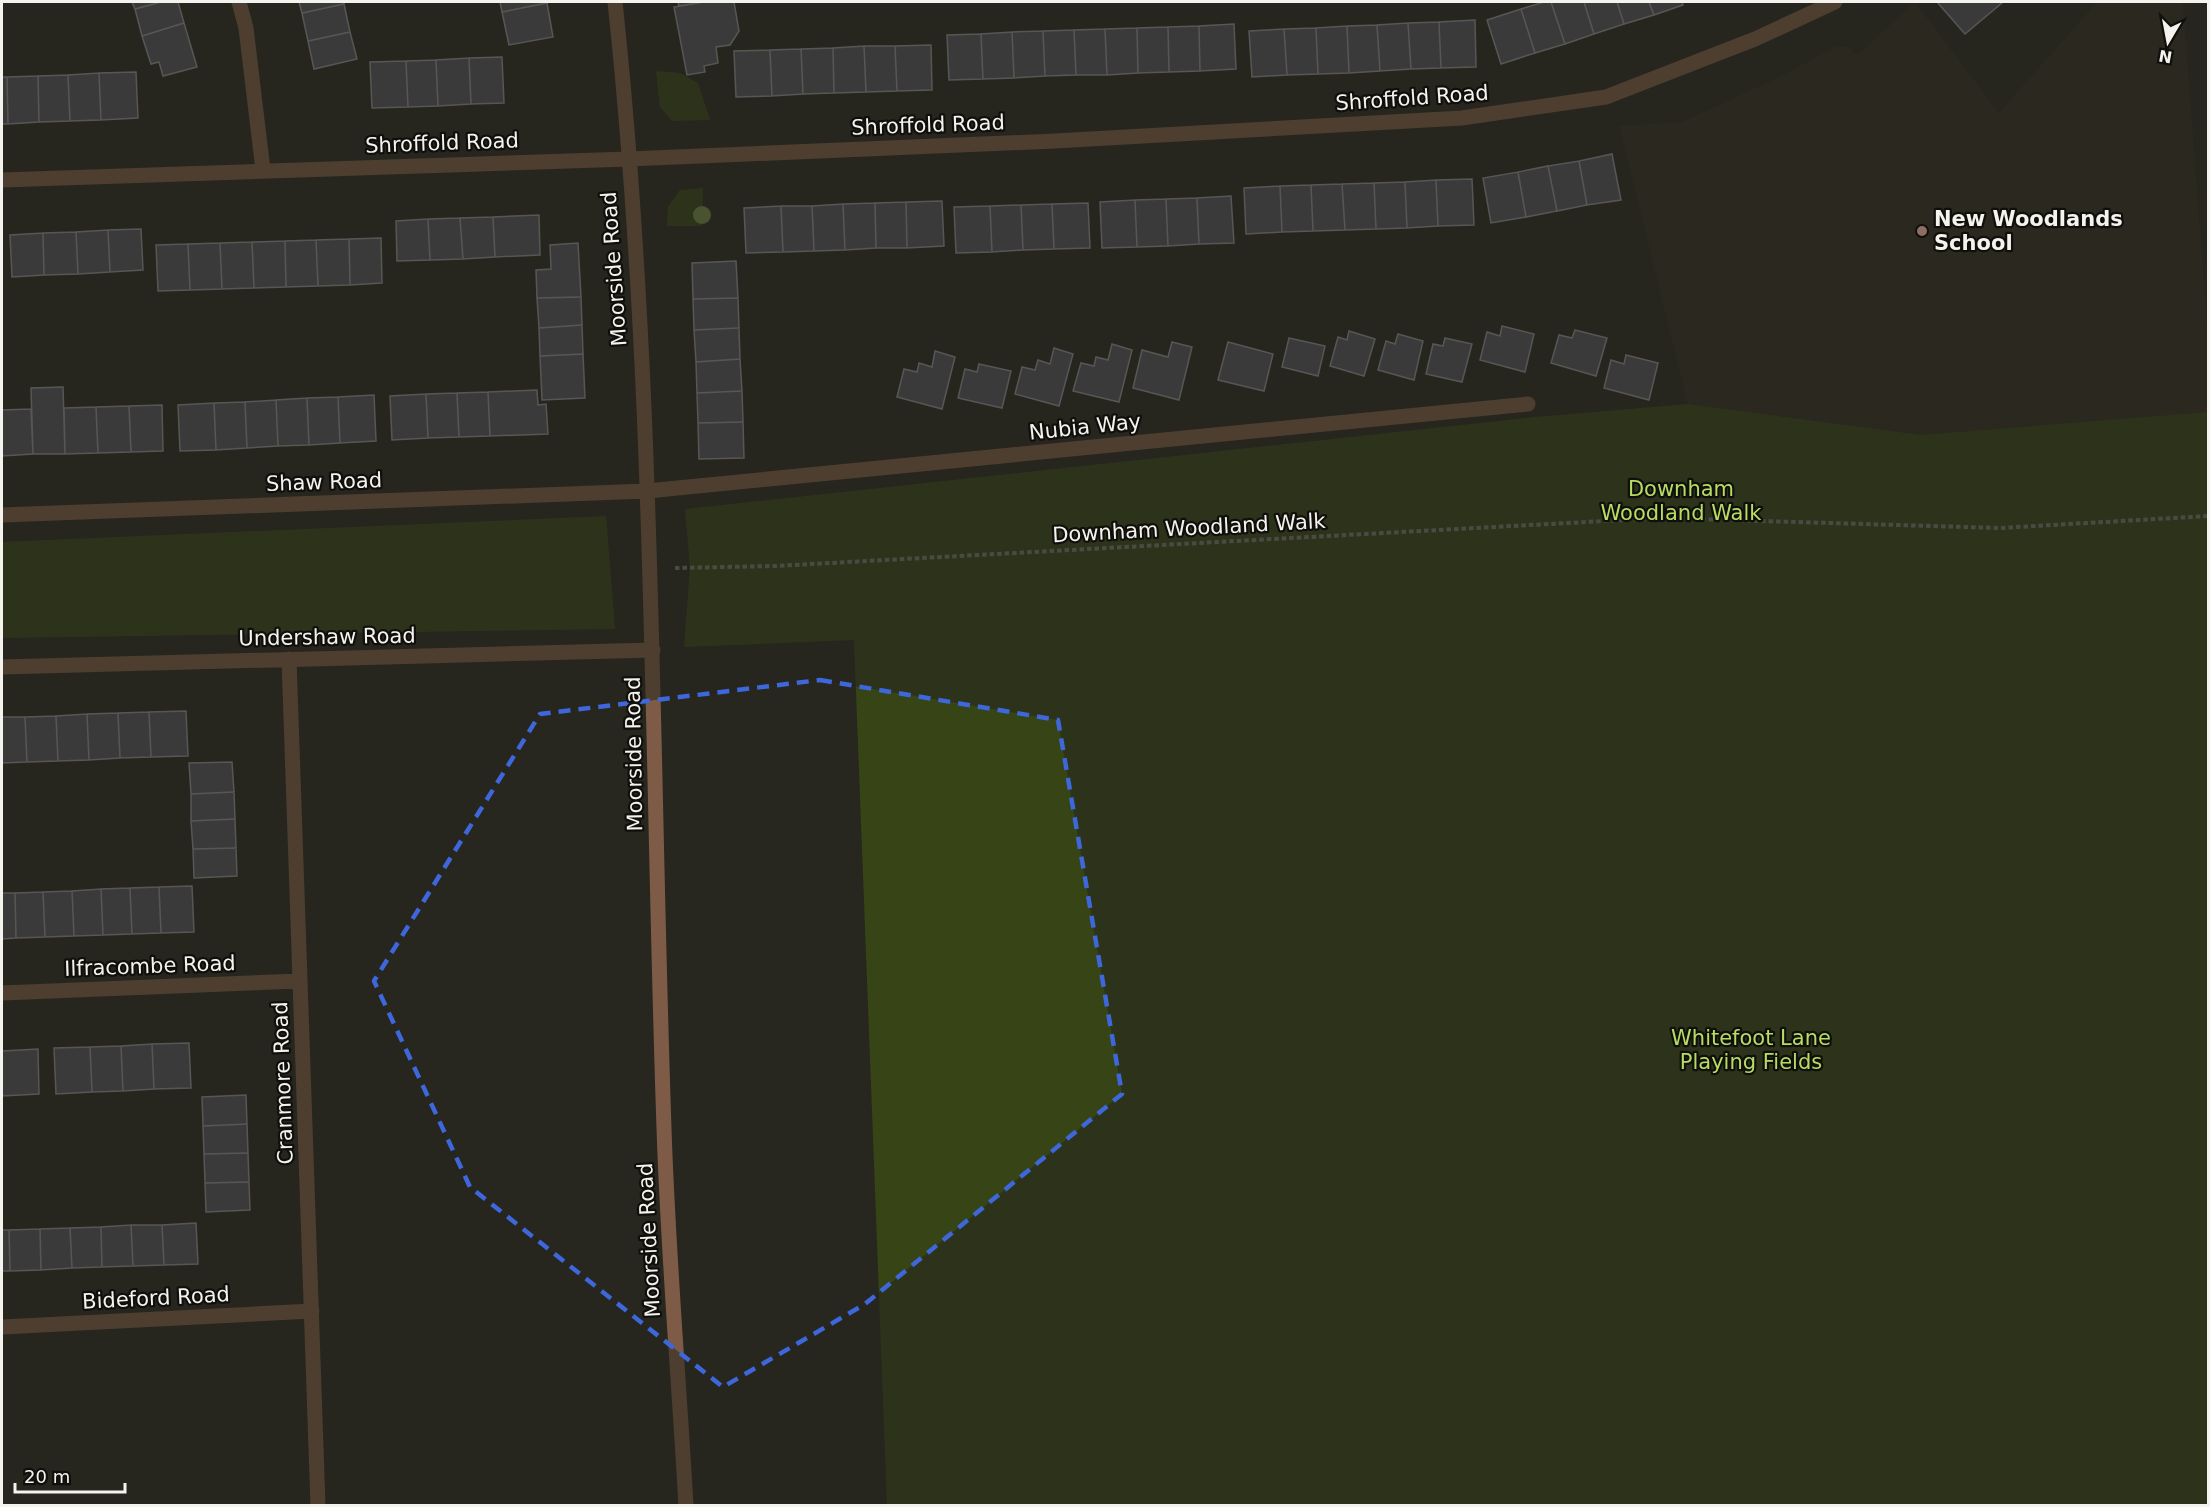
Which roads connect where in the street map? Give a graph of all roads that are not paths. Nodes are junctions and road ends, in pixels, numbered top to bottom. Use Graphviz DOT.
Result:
graph roads {
  1 [pos="239,2"];
  2 [pos="615,2"];
  3 [pos="1835,2"];
  4 [pos="629,159"];
  5 [pos="263,170"];
  6 [pos="2,180"];
  7 [pos="1528,404"];
  8 [pos="647,491"];
  9 [pos="2,515"];
  10 [pos="653,650"];
  11 [pos="290,659"];
  12 [pos="2,667"];
  13 [pos="300,981"];
  14 [pos="2,993"];
  15 [pos="312,1311"];
  16 [pos="2,1327"];
  17 [pos="318,1506"];
  18 [pos="686,1506"];
  1 -- 5 [label="street"];
  2 -- 4 [label="street, Moorside Road"];
  3 -- 4 [label="street, Shroffold Road"];
  4 -- 5 [label="street, Shroffold Road"];
  4 -- 8 [label="street, Moorside Road"];
  5 -- 6 [label="street, Shroffold Road"];
  7 -- 8 [label="street, Nubia Way"];
  8 -- 9 [label="street, Shaw Road"];
  8 -- 10 [label="street, Moorside Road"];
  10 -- 11 [label="street, Undershaw Road"];
  10 -- 18 [label="street, Moorside Road"];
  11 -- 12 [label="street, Undershaw Road"];
  11 -- 13 [label="street, Cranmore Road"];
  13 -- 14 [label="street, Ilfracombe Road"];
  13 -- 15 [label="street, Cranmore Road"];
  15 -- 16 [label="street, Bideford Road"];
  15 -- 17 [label="street, Cranmore Road"];
}
